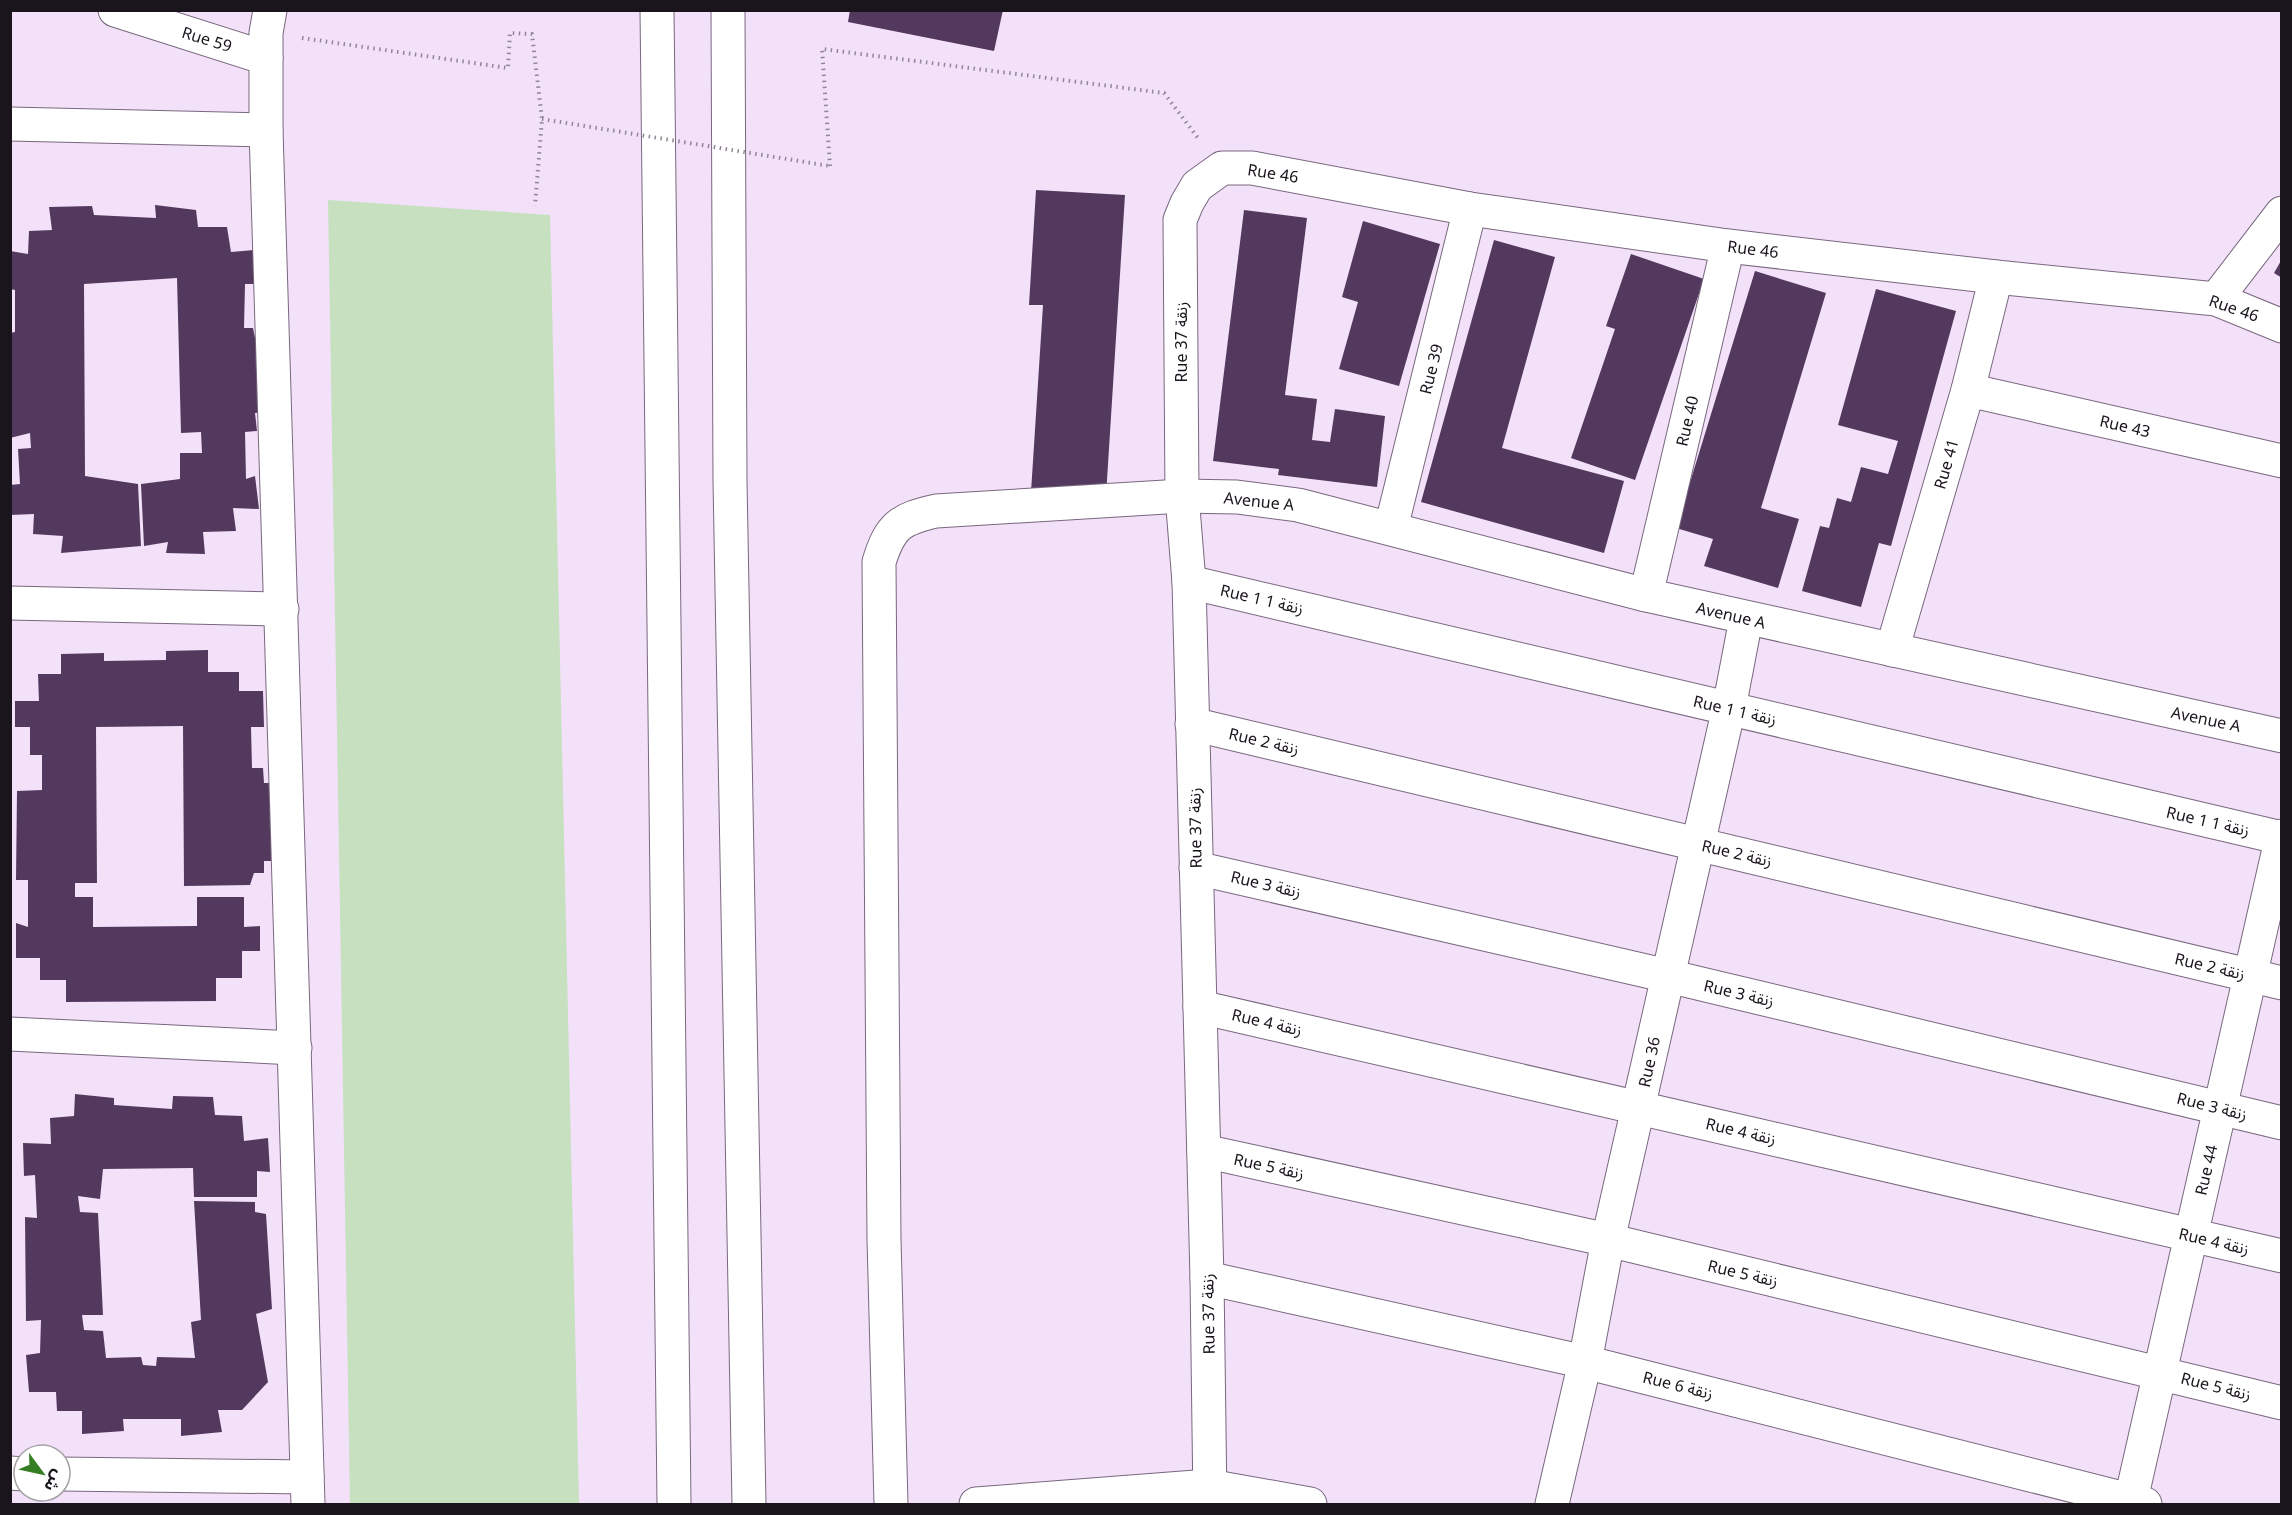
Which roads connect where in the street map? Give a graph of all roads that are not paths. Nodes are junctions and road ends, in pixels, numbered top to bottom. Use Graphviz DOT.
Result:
graph roads {
  1 [pos="115,10"];
  2 [pos="657,10"];
  3 [pos="728,10"];
  4 [pos="267,34"];
  5 [pos="10,124"];
  6 [pos="266,130"];
  7 [pos="1222,168"];
  8 [pos="1470,209"];
  9 [pos="2282,213"];
  10 [pos="1728,246"];
  11 [pos="1996,278"];
  12 [pos="2216,299"];
  13 [pos="2282,326"];
  14 [pos="1968,390"];
  15 [pos="2282,461"];
  16 [pos="1182,496"];
  17 [pos="1391,528"];
  18 [pos="1189,582"];
  19 [pos="1647,595"];
  20 [pos="10,603"];
  21 [pos="282,609"];
  22 [pos="1746,619"];
  23 [pos="1892,650"];
  24 [pos="1729,708"];
  25 [pos="1192,724"];
  26 [pos="2282,736"];
  27 [pos="2281,837"];
  28 [pos="1699,844"];
  29 [pos="1196,868"];
  30 [pos="1668,976"];
  31 [pos="2250,976"];
  32 [pos="2282,984"];
  33 [pos="1200,1007"];
  34 [pos="10,1034"];
  35 [pos="295,1048"];
  36 [pos="1639,1107"];
  37 [pos="2220,1107"];
  38 [pos="2282,1123"];
  39 [pos="1204,1151"];
  40 [pos="2191,1236"];
  41 [pos="1608,1240"];
  42 [pos="2282,1256"];
  43 [pos="1208,1278"];
  44 [pos="1585,1362"];
  45 [pos="2161,1372"];
  46 [pos="2282,1403"];
  47 [pos="72,1475"];
  48 [pos="308,1491"];
  49 [pos="1210,1495"];
  50 [pos="2135,1503"];
  51 [pos="674,1504"];
  52 [pos="749,1504"];
  53 [pos="891,1504"];
  54 [pos="976,1504"];
  55 [pos="1310,1504"];
  56 [pos="1552,1504"];
  1 -- 4 [label="main road, Rue 59"];
  2 -- 51 [label="main road"];
  3 -- 52 [label="main road"];
  4 -- 6 [label="main road"];
  5 -- 6 [label="main road"];
  6 -- 21 [label="main road"];
  7 -- 8 [label="main road, Rue 46"];
  7 -- 16 [label="main road, Rue 37 زنقة"];
  8 -- 10 [label="main road, Rue 46"];
  8 -- 17 [label="main road, Rue 39"];
  9 -- 12 [label="main road"];
  10 -- 11 [label="main road, Rue 46"];
  10 -- 19 [label="main road, Rue 40"];
  11 -- 12 [label="main road, Rue 46"];
  11 -- 14 [label="main road, Rue 41"];
  12 -- 13 [label="main road, Rue 46"];
  14 -- 15 [label="main road, Rue 43"];
  14 -- 23 [label="main road, Rue 41"];
  16 -- 17 [label="main road, Avenue A"];
  16 -- 18 [label="main road, Rue 37 زنقة"];
  16 -- 53 [label="main road, Avenue A"];
  17 -- 19 [label="main road, Avenue A"];
  18 -- 24 [label="main road, Rue 1 زنقة 1"];
  18 -- 25 [label="main road, Rue 37 زنقة"];
  19 -- 22 [label="main road, Avenue A"];
  20 -- 21 [label="main road"];
  21 -- 35 [label="main road"];
  22 -- 23 [label="main road, Avenue A"];
  22 -- 24 [label="main road, Rue 36"];
  23 -- 26 [label="main road, Avenue A"];
  24 -- 27 [label="main road, Rue 1 زنقة 1"];
  24 -- 28 [label="main road, Rue 36"];
  25 -- 28 [label="main road, Rue 2 زنقة"];
  25 -- 29 [label="main road, Rue 37 زنقة"];
  27 -- 31 [label="main road, Rue 44"];
  28 -- 30 [label="main road, Rue 36"];
  28 -- 31 [label="main road, Rue 2 زنقة"];
  29 -- 30 [label="main road, Rue 3 زنقة"];
  29 -- 33 [label="main road, Rue 37 زنقة"];
  30 -- 36 [label="main road, Rue 36"];
  30 -- 37 [label="main road, Rue 3 زنقة"];
  31 -- 32 [label="main road, Rue 2 زنقة"];
  31 -- 37 [label="main road, Rue 44"];
  33 -- 36 [label="main road, Rue 4 زنقة"];
  33 -- 39 [label="main road, Rue 37 زنقة"];
  34 -- 35 [label="main road"];
  35 -- 48 [label="main road"];
  36 -- 40 [label="main road, Rue 4 زنقة"];
  36 -- 41 [label="main road, Rue 36"];
  37 -- 38 [label="main road, Rue 3 زنقة"];
  37 -- 40 [label="main road, Rue 44"];
  39 -- 41 [label="main road, Rue 5 زنقة"];
  39 -- 43 [label="main road, Rue 37 زنقة"];
  40 -- 42 [label="main road, Rue 4 زنقة"];
  40 -- 45 [label="main road, Rue 44"];
  41 -- 44 [label="main road, Rue 36"];
  41 -- 45 [label="main road, Rue 5 زنقة"];
  43 -- 44 [label="main road, Rue 6 زنقة"];
  43 -- 49 [label="main road, Rue 37 زنقة"];
  44 -- 50 [label="main road, Rue 6 زنقة"];
  44 -- 56 [label="main road, Rue 36"];
  45 -- 46 [label="main road, Rue 5 زنقة"];
  45 -- 50 [label="main road, Rue 44"];
  47 -- 48 [label="main road"];
  49 -- 54 [label="main road"];
  49 -- 55 [label="main road"];
}
